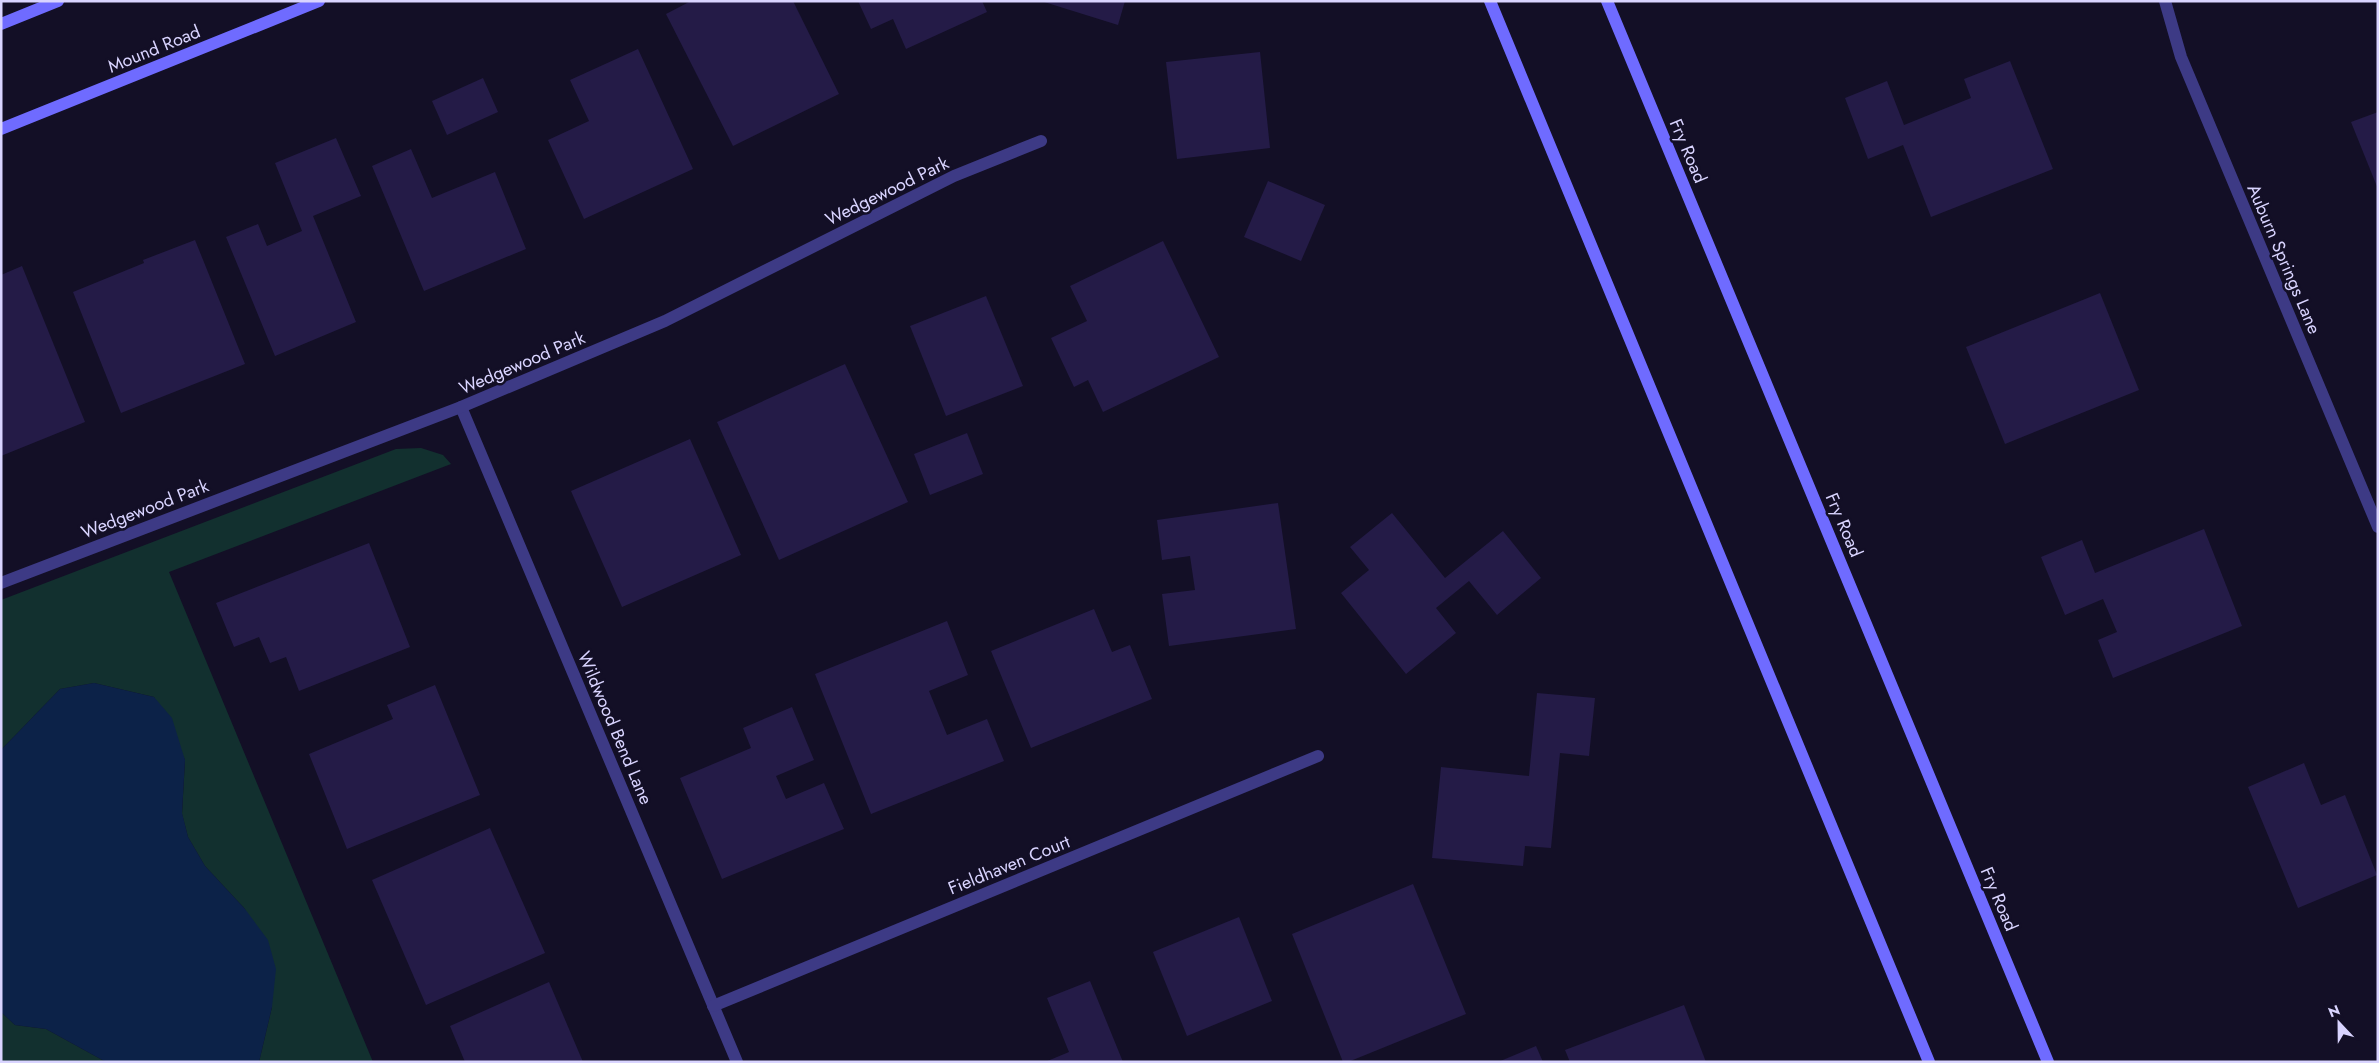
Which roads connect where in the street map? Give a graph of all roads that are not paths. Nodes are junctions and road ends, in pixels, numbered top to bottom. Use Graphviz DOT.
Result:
graph roads {
  1 [pos="58,1"];
  2 [pos="319,1"];
  3 [pos="1490,1"];
  4 [pos="1607,1"];
  5 [pos="2165,1"];
  6 [pos="1,24"];
  7 [pos="1,129"];
  8 [pos="1042,141"];
  9 [pos="461,407"];
  10 [pos="2378,527"];
  11 [pos="1,583"];
  12 [pos="1318,756"];
  13 [pos="713,1006"];
  14 [pos="737,1062"];
  15 [pos="1929,1062"];
  16 [pos="2048,1062"];
  1 -- 6 [label="main road"];
  2 -- 7 [label="main road, Mound Road"];
  3 -- 15 [label="main road"];
  4 -- 16 [label="main road, Fry Road"];
  5 -- 10 [label="street, Auburn Springs Lane"];
  8 -- 9 [label="street, Wedgewood Park"];
  9 -- 11 [label="street, Wedgewood Park"];
  9 -- 13 [label="street, Wildwood Bend Lane"];
  12 -- 13 [label="street, Fieldhaven Court"];
  13 -- 14 [label="street, Wildwood Bend Lane"];
}
